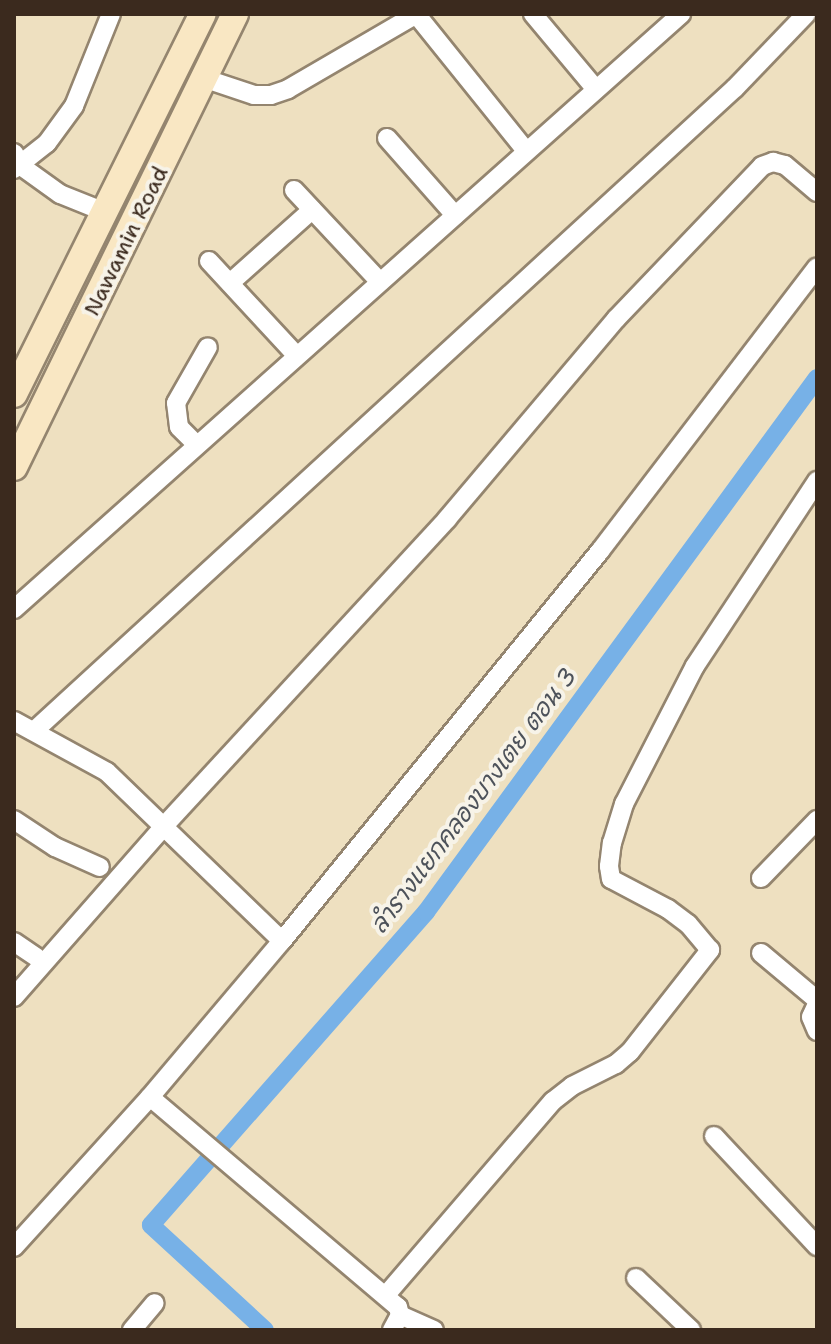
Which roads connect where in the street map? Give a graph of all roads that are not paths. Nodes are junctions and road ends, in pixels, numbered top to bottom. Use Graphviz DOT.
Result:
graph roads {
  1 [pos="111,14"];
  2 [pos="203,14"];
  3 [pos="235,14"];
  4 [pos="416,14"];
  5 [pos="533,14"];
  6 [pos="806,14"];
  7 [pos="677,15"];
  8 [pos="206,79"];
  9 [pos="594,87"];
  10 [pos="387,138"];
  11 [pos="526,151"];
  12 [pos="16,163"];
  13 [pos="816,189"];
  14 [pos="294,190"];
  15 [pos="312,210"];
  16 [pos="105,212"];
  17 [pos="455,215"];
  18 [pos="209,261"];
  19 [pos="817,267"];
  20 [pos="380,282"];
  21 [pos="230,283"];
  22 [pos="208,347"];
  23 [pos="296,355"];
  24 [pos="14,394"];
  25 [pos="196,444"];
  26 [pos="14,467"];
  27 [pos="817,481"];
  28 [pos="14,609"];
  29 [pos="20,727"];
  30 [pos="14,820"];
  31 [pos="164,826"];
  32 [pos="815,829"];
  33 [pos="100,867"];
  34 [pos="761,878"];
  35 [pos="282,941"];
  36 [pos="14,942"];
  37 [pos="761,953"];
  38 [pos="36,957"];
  39 [pos="14,997"];
  40 [pos="817,1002"];
  41 [pos="817,1031"];
  42 [pos="150,1097"];
  43 [pos="714,1136"];
  44 [pos="817,1246"];
  45 [pos="14,1247"];
  46 [pos="636,1278"];
  47 [pos="386,1295"];
  48 [pos="155,1303"];
  49 [pos="396,1322"];
  50 [pos="132,1330"];
  51 [pos="434,1330"];
  52 [pos="691,1330"];
  1 -- 12 [label="street"];
  2 -- 16 [label="main road, Nawamin Road"];
  3 -- 8 [label="main road, Nawamin Road"];
  4 -- 8 [label="street"];
  4 -- 11 [label="street"];
  5 -- 9 [label="street"];
  6 -- 29 [label="street"];
  7 -- 9 [label="street"];
  8 -- 26 [label="main road, Nawamin Road"];
  9 -- 11 [label="street"];
  10 -- 17 [label="street"];
  11 -- 17 [label="street"];
  12 -- 16 [label="street"];
  13 -- 31 [label="street"];
  14 -- 15 [label="street"];
  15 -- 20 [label="street"];
  15 -- 21 [label="street"];
  16 -- 24 [label="main road, Nawamin Road"];
  17 -- 20 [label="street"];
  18 -- 21 [label="street"];
  19 -- 35 [label="street"];
  20 -- 23 [label="street"];
  21 -- 23 [label="street"];
  22 -- 25 [label="street"];
  23 -- 25 [label="street"];
  25 -- 28 [label="street"];
  27 -- 47 [label="street"];
  29 -- 31 [label="street"];
  30 -- 33 [label="street"];
  31 -- 35 [label="street"];
  31 -- 39 [label="street"];
  32 -- 34 [label="street"];
  35 -- 42 [label="street"];
  36 -- 38 [label="street"];
  37 -- 40 [label="street"];
  40 -- 41 [label="street"];
  42 -- 45 [label="street"];
  42 -- 47 [label="street"];
  43 -- 44 [label="street"];
  46 -- 52 [label="street"];
  47 -- 49 [label="street"];
  48 -- 50 [label="street"];
  49 -- 51 [label="street"];
}
